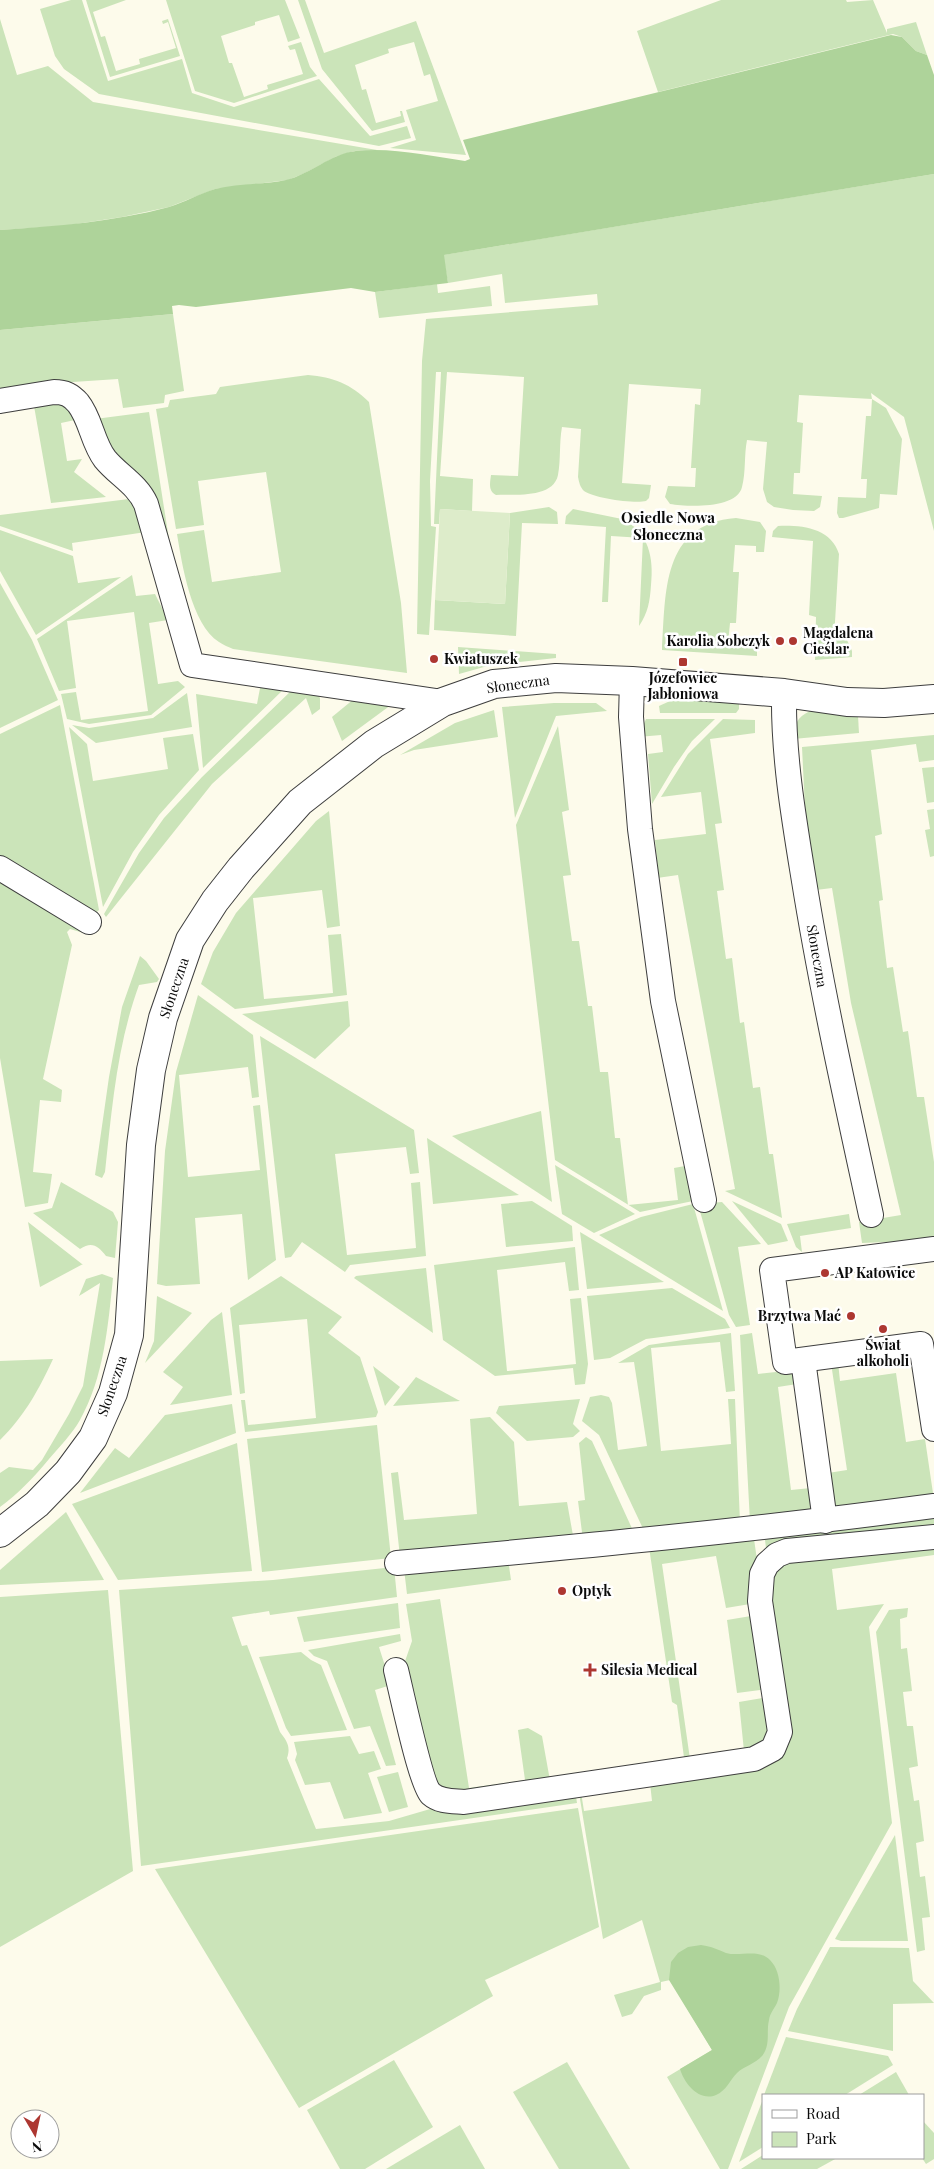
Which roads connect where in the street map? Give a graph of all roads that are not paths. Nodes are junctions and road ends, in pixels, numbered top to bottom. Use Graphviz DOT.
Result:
graph roads {
  1 [pos="0,401"];
  2 [pos="632,681"];
  3 [pos="784,694"];
  4 [pos="934,699"];
  5 [pos="443,702"];
  6 [pos="0,868"];
  7 [pos="89,922"];
  8 [pos="704,1200"];
  9 [pos="871,1215"];
  10 [pos="934,1249"];
  11 [pos="803,1360"];
  12 [pos="934,1429"];
  13 [pos="934,1506"];
  14 [pos="825,1520"];
  15 [pos="0,1533"];
  16 [pos="934,1537"];
  17 [pos="397,1563"];
  18 [pos="396,1670"];
  1 -- 5 [label="street"];
  2 -- 3 [label="street, Słoneczna"];
  2 -- 5 [label="street, Słoneczna"];
  2 -- 8 [label="street"];
  3 -- 4 [label="street, Słoneczna"];
  3 -- 9 [label="street, Słoneczna"];
  5 -- 15 [label="street, Słoneczna"];
  6 -- 7 [label="street"];
  10 -- 11 [label="street"];
  11 -- 12 [label="street"];
  11 -- 14 [label="street"];
  13 -- 14 [label="street"];
  14 -- 17 [label="street"];
  16 -- 18 [label="street"];
}
